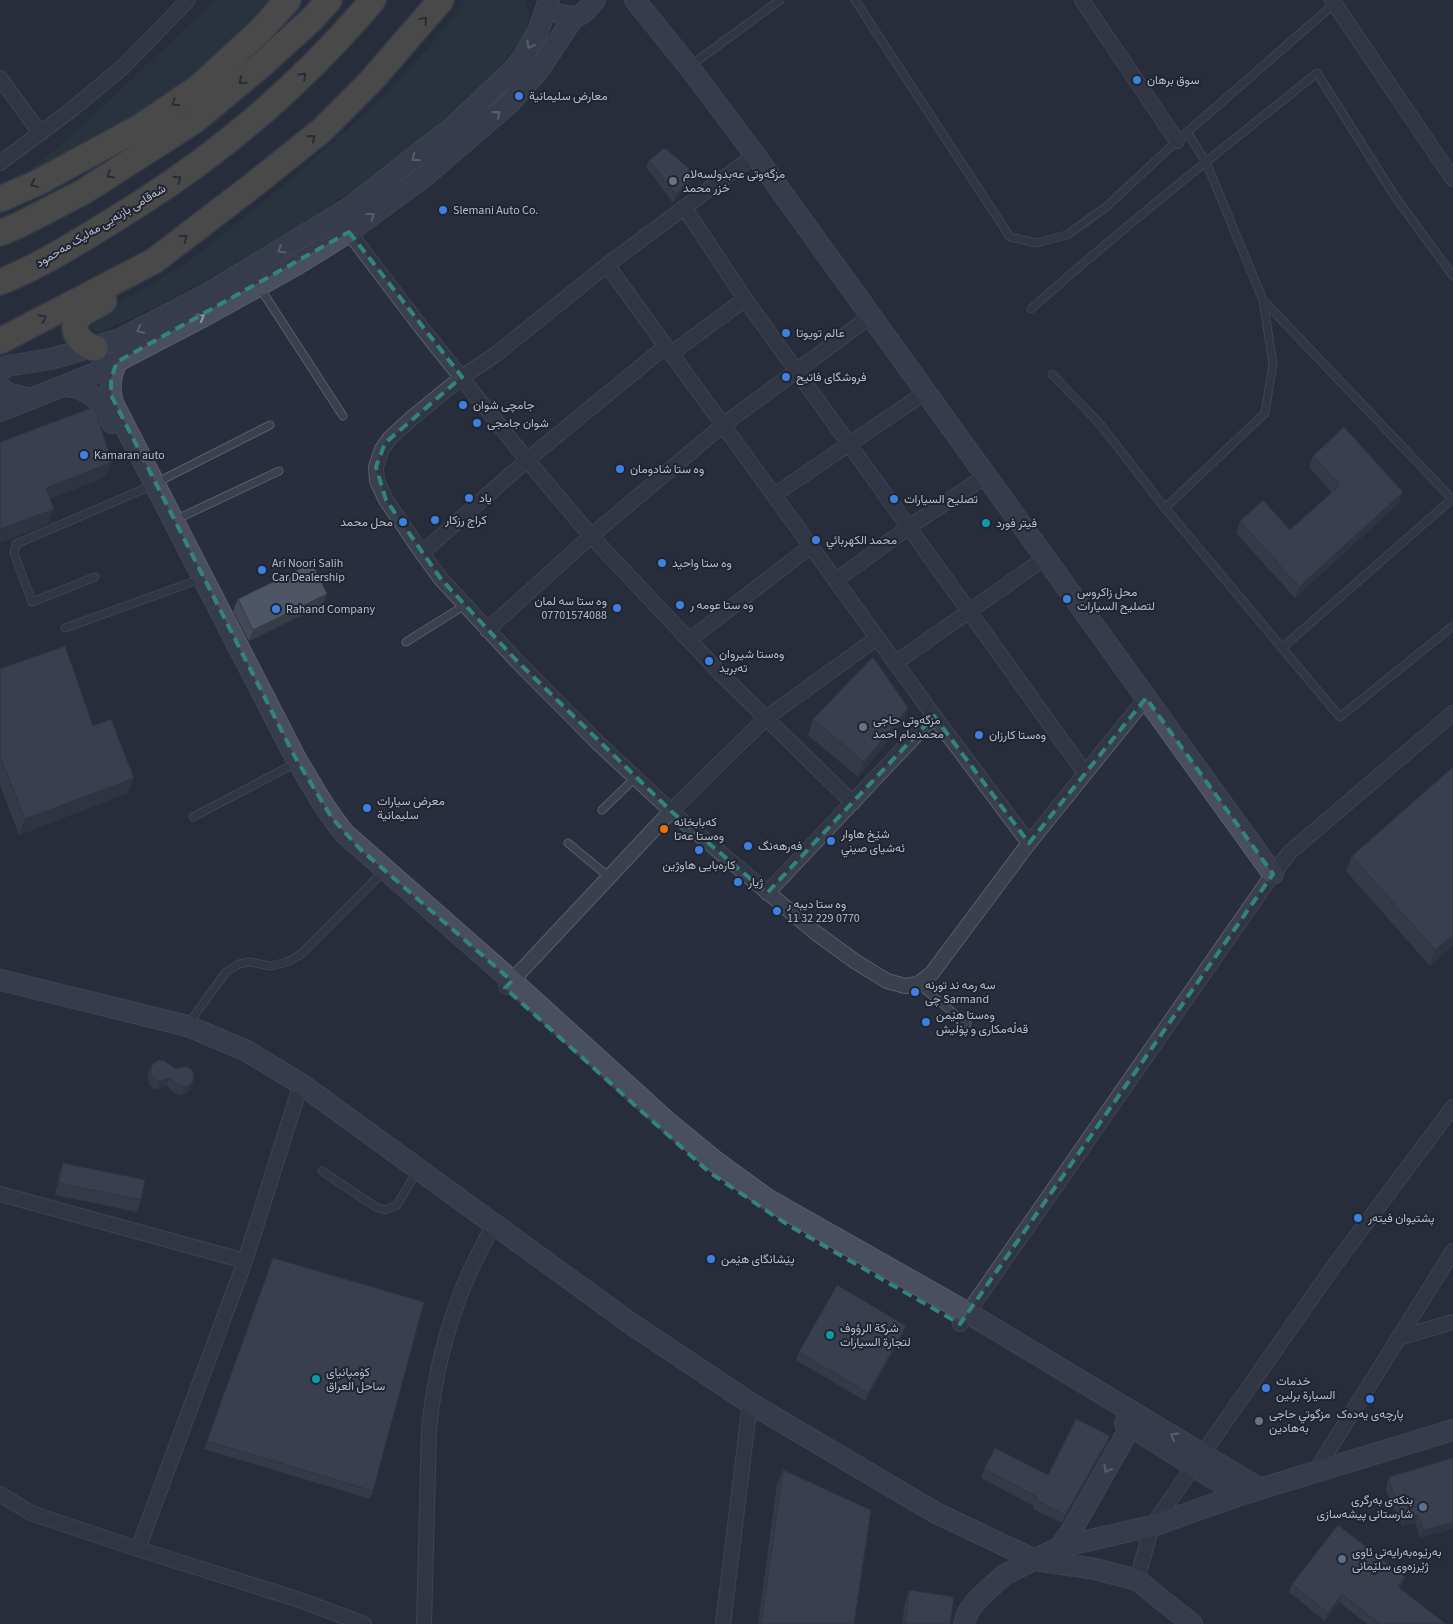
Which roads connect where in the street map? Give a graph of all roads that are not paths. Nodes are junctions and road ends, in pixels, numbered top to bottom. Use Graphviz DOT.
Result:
graph roads {
  1 [pos="188,0"];
  2 [pos="288,0"];
  3 [pos="329,0"];
  4 [pos="373,0"];
  5 [pos="441,0"];
  6 [pos="549,0"];
  7 [pos="620,0"];
  8 [pos="780,0"];
  9 [pos="855,0"];
  10 [pos="1082,0"];
  11 [pos="597,1"];
  12 [pos="1333,2"];
  13 [pos="639,5"];
  14 [pos="574,18"];
  15 [pos="690,67"];
  16 [pos="0,78"];
  17 [pos="40,133"];
  18 [pos="1182,136"];
  19 [pos="755,155"];
  20 [pos="1206,162"];
  21 [pos="0,163"];
  22 [pos="1453,179"];
  23 [pos="0,199"];
  24 [pos="684,207"];
  25 [pos="349,232"];
  26 [pos="0,233"];
  27 [pos="154,261"];
  28 [pos="607,265"];
  29 [pos="1453,276"];
  30 [pos="0,282"];
  31 [pos="258,285"];
  32 [pos="745,299"];
  33 [pos="1263,300"];
  34 [pos="1031,309"];
  35 [pos="871,316"];
  36 [pos="0,340"];
  37 [pos="95,348"];
  38 [pos="669,350"];
  39 [pos="117,362"];
  40 [pos="796,370"];
  41 [pos="0,371"];
  42 [pos="1052,374"];
  43 [pos="462,377"];
  44 [pos="66,386"];
  45 [pos="0,387"];
  46 [pos="926,392"];
  47 [pos="31,399"];
  48 [pos="0,412"];
  49 [pos="343,416"];
  50 [pos="270,425"];
  51 [pos="723,425"];
  52 [pos="850,444"];
  53 [pos="527,460"];
  54 [pos="279,471"];
  55 [pos="986,476"];
  56 [pos="150,486"];
  57 [pos="774,495"];
  58 [pos="1453,500"];
  59 [pos="1165,508"];
  60 [pos="174,520"];
  61 [pos="909,527"];
  62 [pos="591,536"];
  63 [pos="811,546"];
  64 [pos="422,554"];
  65 [pos="1045,558"];
  66 [pos="95,577"];
  67 [pos="836,580"];
  68 [pos="194,581"];
  69 [pos="465,605"];
  70 [pos="968,610"];
  71 [pos="1453,626"];
  72 [pos="65,628"];
  73 [pos="487,630"];
  74 [pos="877,638"];
  75 [pos="689,640"];
  76 [pos="406,642"];
  77 [pos="1282,648"];
  78 [pos="895,663"];
  79 [pos="1146,698"];
  80 [pos="1453,713"];
  81 [pos="934,716"];
  82 [pos="766,718"];
  83 [pos="291,761"];
  84 [pos="1085,773"];
  85 [pos="636,778"];
  86 [pos="852,803"];
  87 [pos="602,810"];
  88 [pos="671,811"];
  89 [pos="193,817"];
  90 [pos="568,843"];
  91 [pos="1029,843"];
  92 [pos="1273,874"];
  93 [pos="609,877"];
  94 [pos="385,879"];
  95 [pos="767,893"];
  96 [pos="0,980"];
  97 [pos="508,984"];
  98 [pos="918,984"];
  99 [pos="967,1024"];
  100 [pos="188,1026"];
  101 [pos="301,1084"];
  102 [pos="1452,1109"];
  103 [pos="418,1169"];
  104 [pos="322,1171"];
  105 [pos="0,1194"];
  106 [pos="494,1224"];
  107 [pos="1453,1251"];
  108 [pos="245,1261"];
  109 [pos="964,1318"];
  110 [pos="1453,1322"];
  111 [pos="1398,1338"];
  112 [pos="750,1403"];
  113 [pos="1131,1426"];
  114 [pos="1453,1430"];
  115 [pos="1198,1460"];
  116 [pos="1315,1472"];
  117 [pos="1260,1489"];
  118 [pos="0,1494"];
  119 [pos="1240,1495"];
  120 [pos="1152,1526"];
  121 [pos="1060,1547"];
  122 [pos="138,1549"];
  123 [pos="1035,1560"];
  124 [pos="1137,1580"];
  125 [pos="364,1624"];
  126 [pos="424,1624"];
  127 [pos="723,1624"];
  128 [pos="964,1624"];
  129 [pos="1192,1624"];
  1 -- 17 [label="street"];
  2 -- 23 [label="highway, one-way"];
  3 -- 26 [label="highway, one-way"];
  30 -- 4 [label="highway, شەقامی بازنەیی مەلیک مەحمود, one-way"];
  27 -- 5 [label="highway, one-way"];
  6 -- 14 [label="street"];
  6 -- 37 [label="street, one-way"];
  7 -- 13 [label="street"];
  8 -- 15 [label="lane"];
  9 -- 18 [label="lane"];
  10 -- 18 [label="street"];
  11 -- 14 [label="street"];
  12 -- 18 [label="lane"];
  12 -- 22 [label="street"];
  13 -- 15 [label="street"];
  25 -- 14 [label="street, one-way"];
  15 -- 19 [label="street"];
  16 -- 17 [label="street"];
  17 -- 21 [label="street"];
  18 -- 20 [label="lane"];
  19 -- 24 [label="street"];
  19 -- 35 [label="street"];
  20 -- 29 [label="lane"];
  20 -- 33 [label="lane"];
  20 -- 34 [label="lane"];
  24 -- 28 [label="street"];
  24 -- 32 [label="street"];
  25 -- 31 [label="street"];
  25 -- 43 [label="street"];
  36 -- 27 [label="highway, one-way"];
  27 -- 37 [label="highway"];
  28 -- 38 [label="street"];
  28 -- 43 [label="street"];
  39 -- 31 [label="street, one-way"];
  31 -- 49 [label="lane"];
  32 -- 38 [label="street"];
  32 -- 40 [label="street"];
  33 -- 58 [label="lane"];
  33 -- 59 [label="lane"];
  35 -- 40 [label="street"];
  35 -- 46 [label="street"];
  37 -- 41 [label="street"];
  38 -- 51 [label="street"];
  38 -- 53 [label="street"];
  39 -- 44 [label="street"];
  39 -- 56 [label="street"];
  40 -- 51 [label="street"];
  40 -- 52 [label="street"];
  42 -- 59 [label="lane"];
  43 -- 53 [label="street"];
  43 -- 64 [label="street"];
  44 -- 47 [label="street"];
  44 -- 56 [label="street"];
  45 -- 47 [label="street"];
  46 -- 52 [label="street"];
  46 -- 55 [label="street"];
  47 -- 48 [label="street"];
  50 -- 56 [label="lane"];
  51 -- 57 [label="street"];
  51 -- 62 [label="street"];
  52 -- 57 [label="street"];
  52 -- 61 [label="street"];
  53 -- 62 [label="street"];
  53 -- 64 [label="street"];
  54 -- 60 [label="lane"];
  55 -- 61 [label="street"];
  55 -- 65 [label="street"];
  56 -- 60 [label="street"];
  56 -- 66 [label="lane"];
  56 -- 68 [label="street"];
  57 -- 63 [label="street"];
  58 -- 77 [label="lane"];
  59 -- 77 [label="lane"];
  60 -- 83 [label="street"];
  61 -- 67 [label="street"];
  61 -- 70 [label="street"];
  62 -- 73 [label="street"];
  62 -- 75 [label="street"];
  63 -- 67 [label="street"];
  63 -- 75 [label="street"];
  64 -- 69 [label="street"];
  65 -- 70 [label="street"];
  65 -- 79 [label="street"];
  67 -- 74 [label="street"];
  68 -- 72 [label="lane"];
  68 -- 83 [label="street"];
  69 -- 73 [label="street"];
  69 -- 76 [label="lane"];
  70 -- 78 [label="street"];
  70 -- 84 [label="street"];
  71 -- 77 [label="lane"];
  73 -- 85 [label="street"];
  74 -- 78 [label="street"];
  74 -- 82 [label="street"];
  75 -- 82 [label="street"];
  78 -- 81 [label="street"];
  79 -- 84 [label="street"];
  79 -- 92 [label="street"];
  80 -- 92 [label="street"];
  81 -- 86 [label="street"];
  81 -- 91 [label="street"];
  82 -- 86 [label="street"];
  82 -- 88 [label="street"];
  83 -- 89 [label="lane"];
  83 -- 94 [label="street"];
  84 -- 91 [label="street"];
  85 -- 87 [label="lane"];
  85 -- 88 [label="street"];
  86 -- 95 [label="street"];
  88 -- 93 [label="street"];
  88 -- 95 [label="street"];
  90 -- 93 [label="lane"];
  91 -- 98 [label="street"];
  92 -- 109 [label="street"];
  93 -- 97 [label="street"];
  94 -- 97 [label="street"];
  94 -- 100 [label="lane"];
  95 -- 98 [label="street"];
  96 -- 100 [label="street"];
  97 -- 109 [label="street"];
  98 -- 99 [label="lane"];
  100 -- 101 [label="street"];
  101 -- 103 [label="street"];
  101 -- 108 [label="street"];
  102 -- 115 [label="street"];
  103 -- 104 [label="lane"];
  103 -- 106 [label="street"];
  105 -- 108 [label="street"];
  106 -- 112 [label="street"];
  106 -- 126 [label="street"];
  107 -- 111 [label="street"];
  108 -- 122 [label="street"];
  109 -- 113 [label="street"];
  115 -- 109 [label="street, one-way"];
  110 -- 111 [label="street"];
  111 -- 116 [label="street"];
  112 -- 123 [label="street"];
  112 -- 127 [label="street"];
  113 -- 115 [label="street"];
  113 -- 121 [label="street, one-way"];
  114 -- 116 [label="street"];
  115 -- 117 [label="street"];
  115 -- 119 [label="street"];
  115 -- 120 [label="street"];
  116 -- 117 [label="street"];
  117 -- 119 [label="street"];
  118 -- 122 [label="street"];
  119 -- 120 [label="street"];
  120 -- 121 [label="street"];
  120 -- 124 [label="street"];
  121 -- 123 [label="street"];
  122 -- 125 [label="street"];
  123 -- 124 [label="street"];
  123 -- 128 [label="street"];
  124 -- 129 [label="street"];
}
